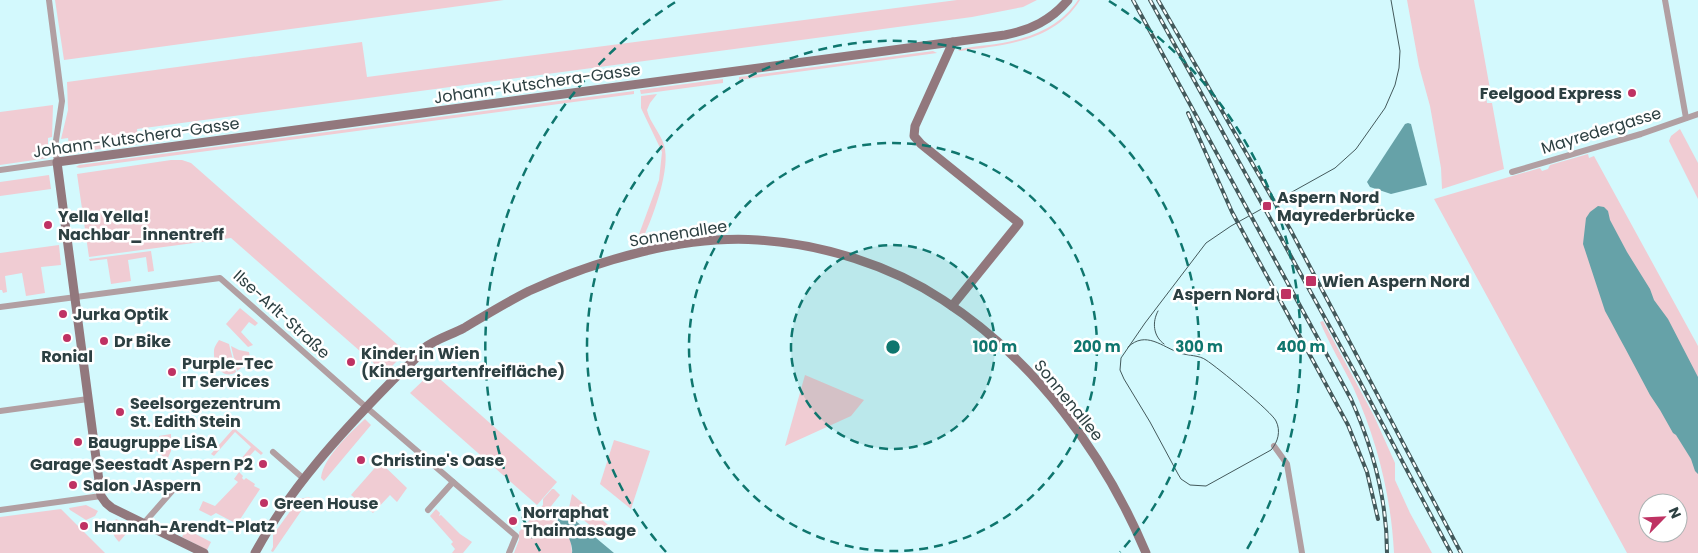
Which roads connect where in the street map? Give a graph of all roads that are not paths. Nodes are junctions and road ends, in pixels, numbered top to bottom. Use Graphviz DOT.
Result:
graph roads {
  1 [pos="49,0"];
  2 [pos="1068,0"];
  3 [pos="1665,0"];
  4 [pos="953,42"];
  5 [pos="1698,114"];
  6 [pos="1686,118"];
  7 [pos="57,162"];
  8 [pos="0,170"];
  9 [pos="1512,172"];
  10 [pos="74,297"];
  11 [pos="952,306"];
  12 [pos="0,307"];
  13 [pos="88,399"];
  14 [pos="366,407"];
  15 [pos="0,411"];
  16 [pos="1274,446"];
  17 [pos="273,452"];
  18 [pos="304,479"];
  19 [pos="453,482"];
  20 [pos="173,490"];
  21 [pos="101,496"];
  22 [pos="0,510"];
  23 [pos="428,510"];
  24 [pos="144,523"];
  25 [pos="204,553"];
  26 [pos="255,553"];
  27 [pos="509,553"];
  28 [pos="1146,553"];
  29 [pos="1302,553"];
  1 -- 7 [label="street"];
  2 -- 4 [label="street, Johann-Kutschera-Gasse"];
  3 -- 6 [label="street"];
  4 -- 7 [label="street, Johann-Kutschera-Gasse"];
  4 -- 11 [label="street"];
  5 -- 6 [label="street, Mayredergasse"];
  6 -- 9 [label="street, Mayredergasse"];
  7 -- 8 [label="street, Johann-Kutschera-Gasse"];
  7 -- 10 [label="street"];
  10 -- 12 [label="street, Ilse-Arlt-Straße"];
  10 -- 13 [label="street"];
  10 -- 14 [label="street, Ilse-Arlt-Straße"];
  11 -- 14 [label="street, Sonnenallee"];
  11 -- 28 [label="street, Sonnenallee"];
  13 -- 15 [label="street"];
  13 -- 21 [label="street"];
  14 -- 18 [label="street, Sonnenallee"];
  14 -- 19 [label="street, Ilse-Arlt-Straße"];
  16 -- 29 [label="street"];
  17 -- 18 [label="street"];
  18 -- 26 [label="street, Sonnenallee"];
  19 -- 23 [label="street"];
  19 -- 27 [label="street, Ilse-Arlt-Straße"];
  20 -- 24 [label="street"];
  21 -- 22 [label="street"];
  21 -- 24 [label="street"];
  24 -- 25 [label="street"];
}
